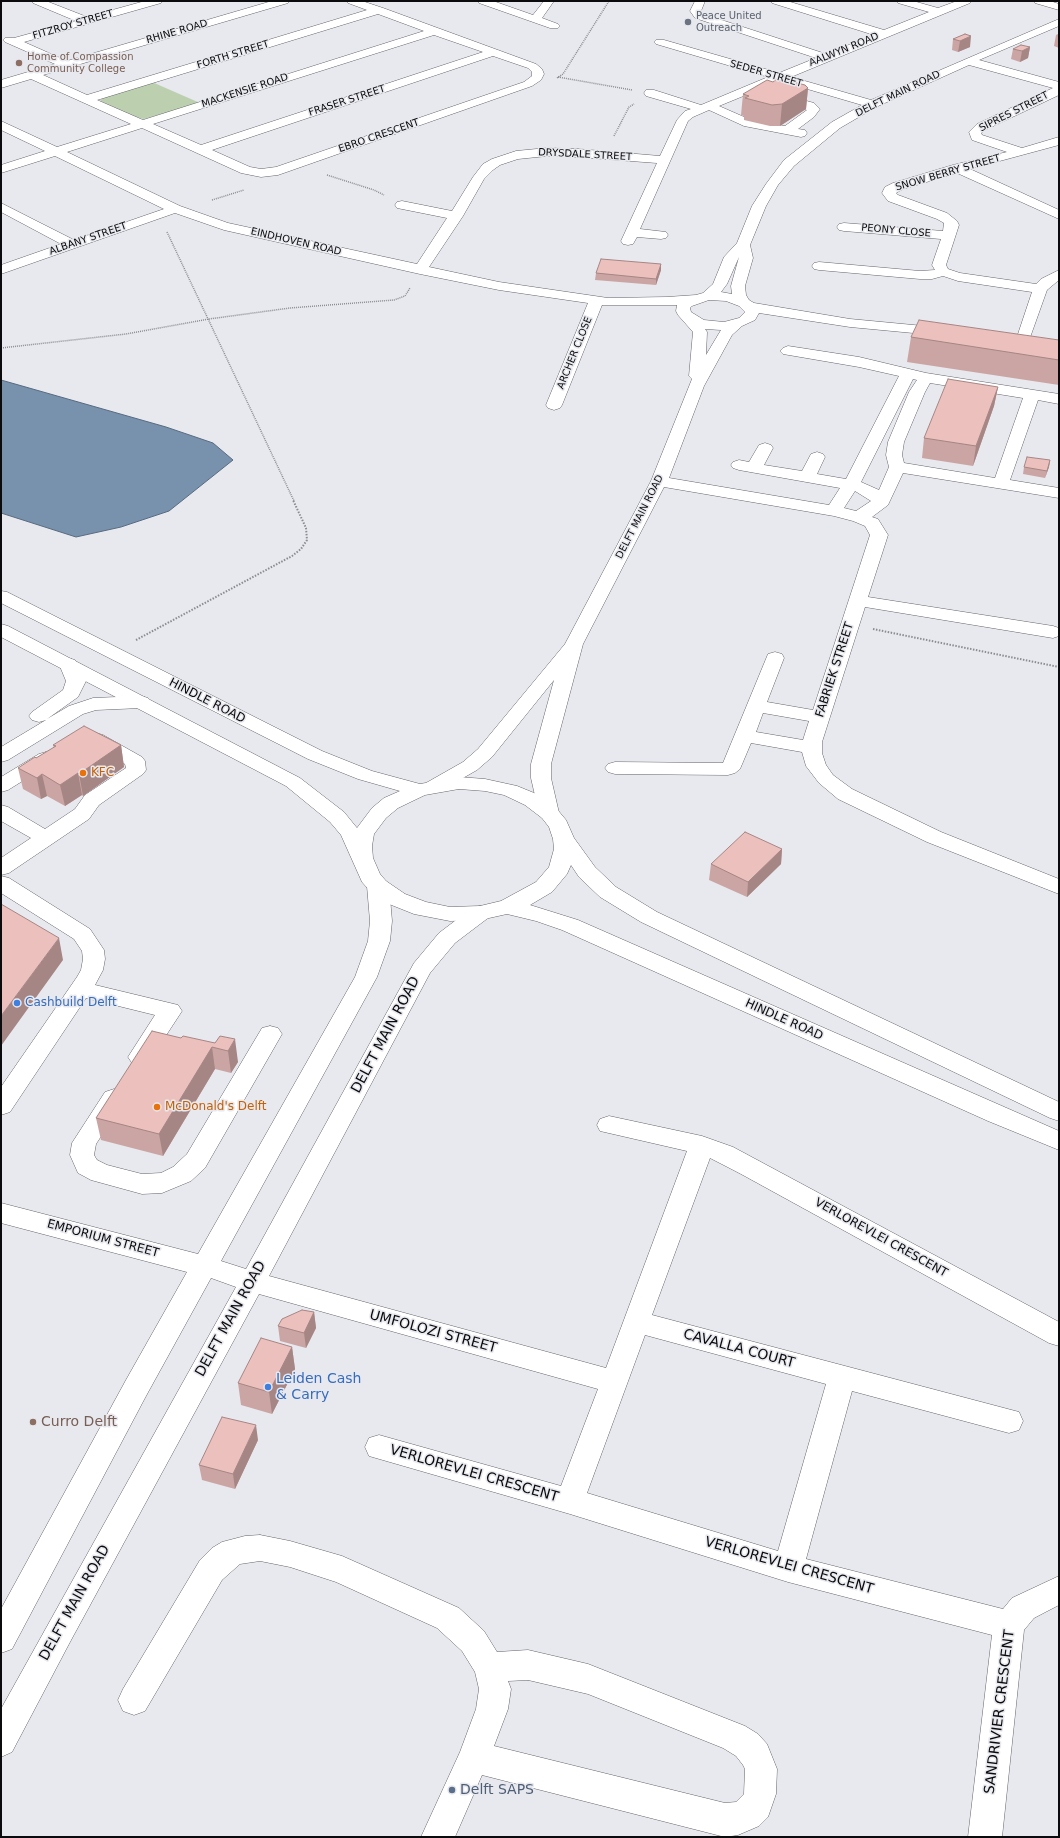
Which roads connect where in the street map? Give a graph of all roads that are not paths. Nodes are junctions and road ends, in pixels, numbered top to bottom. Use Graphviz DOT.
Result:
graph roads {
  1 [pos="37,1"];
  2 [pos="155,1"];
  3 [pos="352,1"];
  4 [pos="483,1"];
  5 [pos="549,1"];
  6 [pos="700,1"];
  7 [pos="776,1"];
  8 [pos="902,1"];
  9 [pos="966,1"];
  10 [pos="277,2"];
  11 [pos="1047,2"];
  12 [pos="1059,6"];
  13 [pos="378,10"];
  14 [pos="939,12"];
  15 [pos="536,19"];
  16 [pos="86,21"];
  17 [pos="1059,22"];
  18 [pos="554,26"];
  19 [pos="434,31"];
  20 [pos="884,34"];
  21 [pos="1,36"];
  22 [pos="13,42"];
  23 [pos="660,42"];
  24 [pos="494,52"];
  25 [pos="826,58"];
  26 [pos="968,61"];
  27 [pos="66,65"];
  28 [pos="1,72"];
  29 [pos="32,75"];
  30 [pos="777,78"];
  31 [pos="16,79"];
  32 [pos="1,84"];
  33 [pos="1059,86"];
  34 [pos="1059,90"];
  35 [pos="650,93"];
  36 [pos="87,99"];
  37 [pos="872,104"];
  38 [pos="704,107"];
  39 [pos="723,112"];
  40 [pos="142,124"];
  41 [pos="1,125"];
  42 [pos="788,130"];
  43 [pos="820,137"];
  44 [pos="1059,141"];
  45 [pos="200,150"];
  46 [pos="56,152"];
  47 [pos="1022,152"];
  48 [pos="664,160"];
  49 [pos="958,168"];
  50 [pos="1,169"];
  51 [pos="402,204"];
  52 [pos="1,207"];
  53 [pos="175,209"];
  54 [pos="1059,215"];
  55 [pos="456,216"];
  56 [pos="844,226"];
  57 [pos="661,235"];
  58 [pos="948,235"];
  59 [pos="73,245"];
  60 [pos="743,245"];
  61 [pos="819,266"];
  62 [pos="1,270"];
  63 [pos="420,270"];
  64 [pos="943,272"];
  65 [pos="1059,274"];
  66 [pos="1040,289"];
  67 [pos="708,296"];
  68 [pos="694,299"];
  69 [pos="603,301"];
  70 [pos="746,304"];
  71 [pos="688,318"];
  72 [pos="740,323"];
  73 [pos="850,323"];
  74 [pos="960,334"];
  75 [pos="1037,345"];
  76 [pos="788,351"];
  77 [pos="908,373"];
  78 [pos="926,378"];
  79 [pos="696,386"];
  80 [pos="1032,395"];
  81 [pos="1059,399"];
  82 [pos="554,405"];
  83 [pos="765,448"];
  84 [pos="817,458"];
  85 [pos="897,467"];
  86 [pos="807,477"];
  87 [pos="659,481"];
  88 [pos="1001,483"];
  89 [pos="851,484"];
  90 [pos="1059,493"];
  91 [pos="882,501"];
  92 [pos="834,512"];
  93 [pos="859,517"];
  94 [pos="1,596"];
  95 [pos="858,601"];
  96 [pos="1,630"];
  97 [pos="1053,632"];
  98 [pos="574,644"];
  99 [pos="775,658"];
  100 [pos="68,664"];
  101 [pos="141,702"];
  102 [pos="758,706"];
  103 [pos="820,717"];
  104 [pos="744,736"];
  105 [pos="78,739"];
  106 [pos="1,741"];
  107 [pos="811,748"];
  108 [pos="59,749"];
  109 [pos="1,756"];
  110 [pos="615,768"];
  111 [pos="1,786"];
  112 [pos="426,788"];
  113 [pos="1,812"];
  114 [pos="549,813"];
  115 [pos="46,838"];
  116 [pos="564,839"];
  117 [pos="362,858"];
  118 [pos="1,868"];
  119 [pos="1,884"];
  120 [pos="378,886"];
  121 [pos="1059,887"];
  122 [pos="507,907"];
  123 [pos="480,913"];
  124 [pos="81,990"];
  125 [pos="270,1034"];
  126 [pos="1,1106"];
  127 [pos="1059,1112"];
  128 [pos="609,1125"];
  129 [pos="1059,1141"];
  130 [pos="702,1145"];
  131 [pos="1,1213"];
  132 [pos="205,1266"];
  133 [pos="252,1282"];
  134 [pos="636,1322"];
  135 [pos="1059,1335"];
  136 [pos="842,1377"];
  137 [pos="614,1382"];
  138 [pos="1009,1422"];
  139 [pos="379,1447"];
  140 [pos="570,1501"];
  141 [pos="788,1568"];
  142 [pos="1059,1590"];
  143 [pos="1009,1625"];
  144 [pos="1,1639"];
  145 [pos="489,1667"];
  146 [pos="134,1700"];
  147 [pos="5,1724"];
  148 [pos="474,1757"];
  149 [pos="438,1837"];
  150 [pos="985,1837"];
  1 -- 16 [label="street"];
  2 -- 16 [label="street, FITZROY STREET"];
  3 -- 13 [label="street"];
  4 -- 15 [label="street"];
  5 -- 15 [label="street"];
  6 -- 25 [label="street"];
  7 -- 20 [label="street"];
  8 -- 14 [label="street"];
  9 -- 14 [label="street, AALWYN ROAD"];
  10 -- 27 [label="street, RHINE ROAD"];
  11 -- 12 [label="street"];
  13 -- 19 [label="street"];
  13 -- 36 [label="street, FORTH STREET"];
  14 -- 20 [label="street, AALWYN ROAD"];
  15 -- 18 [label="street"];
  16 -- 22 [label="street, FITZROY STREET"];
  17 -- 26 [label="street, DELFT MAIN ROAD"];
  19 -- 24 [label="street"];
  19 -- 40 [label="street, MACKENSIE ROAD"];
  20 -- 25 [label="street, AALWYN ROAD"];
  21 -- 22 [label="street"];
  22 -- 27 [label="street"];
  23 -- 30 [label="street, SEDER STREET"];
  24 -- 45 [label="street, FRASER STREET"];
  24 -- 45 [label="street, EBRO CRESCENT"];
  25 -- 30 [label="street, AALWYN ROAD"];
  26 -- 33 [label="street"];
  26 -- 37 [label="street, DELFT MAIN ROAD"];
  27 -- 29 [label="street, RHINE ROAD"];
  28 -- 31 [label="street"];
  29 -- 31 [label="street, RHINE ROAD"];
  29 -- 36 [label="street, EBRO CRESCENT"];
  30 -- 37 [label="street, SEDER STREET"];
  30 -- 38 [label="street, AALWYN ROAD"];
  31 -- 32 [label="street, RHINE ROAD"];
  34 -- 47 [label="street, SIPRES STREET"];
  35 -- 38 [label="street"];
  36 -- 40 [label="street, EBRO CRESCENT"];
  37 -- 43 [label="street, DELFT MAIN ROAD"];
  38 -- 39 [label="street"];
  38 -- 48 [label="street, AALWYN ROAD"];
  39 -- 42 [label="street"];
  39 -- 42 [label="street"];
  40 -- 45 [label="street, EBRO CRESCENT"];
  40 -- 46 [label="street, MACKENSIE ROAD"];
  41 -- 46 [label="street, EINDHOVEN ROAD"];
  42 -- 43 [label="street"];
  43 -- 60 [label="street, DELFT MAIN ROAD"];
  44 -- 47 [label="street, SNOW BERRY STREET"];
  46 -- 50 [label="street, MACKENSIE ROAD"];
  46 -- 53 [label="street, EINDHOVEN ROAD"];
  47 -- 49 [label="street, SNOW BERRY STREET"];
  48 -- 55 [label="street, DRYSDALE STREET"];
  48 -- 57 [label="street, AALWYN ROAD"];
  49 -- 54 [label="street"];
  49 -- 58 [label="street, SNOW BERRY STREET"];
  51 -- 55 [label="street"];
  52 -- 59 [label="street"];
  53 -- 59 [label="street, ALBANY STREET"];
  53 -- 63 [label="street, EINDHOVEN ROAD"];
  55 -- 63 [label="street, DRYSDALE STREET"];
  56 -- 58 [label="street, PEONY CLOSE"];
  58 -- 64 [label="street, SNOW BERRY STREET"];
  59 -- 62 [label="street, ALBANY STREET"];
  60 -- 67 [label="street, DELFT MAIN ROAD"];
  60 -- 70 [label="street, DELFT MAIN ROAD"];
  61 -- 64 [label="street"];
  63 -- 69 [label="street, EINDHOVEN ROAD"];
  64 -- 66 [label="street"];
  65 -- 66 [label="street"];
  66 -- 75 [label="street"];
  67 -- 68 [label="street, EINDHOVEN ROAD"];
  67 -- 70 [label="street, EINDHOVEN ROAD"];
  68 -- 69 [label="street, EINDHOVEN ROAD"];
  68 -- 71 [label="street"];
  69 -- 71 [label="street, EINDHOVEN ROAD"];
  69 -- 82 [label="street, ARCHER CLOSE"];
  70 -- 72 [label="street"];
  70 -- 73 [label="street, EINDHOVEN ROAD"];
  71 -- 72 [label="street, EINDHOVEN ROAD"];
  71 -- 79 [label="street, DELFT MAIN ROAD"];
  72 -- 73 [label="street, EINDHOVEN ROAD"];
  72 -- 79 [label="street, DELFT MAIN ROAD"];
  73 -- 74 [label="street"];
  76 -- 77 [label="street"];
  77 -- 78 [label="street"];
  77 -- 89 [label="street"];
  78 -- 80 [label="street"];
  78 -- 85 [label="street"];
  79 -- 87 [label="street, DELFT MAIN ROAD"];
  80 -- 81 [label="street"];
  80 -- 88 [label="street"];
  83 -- 86 [label="street"];
  84 -- 86 [label="street"];
  85 -- 88 [label="street"];
  85 -- 91 [label="street"];
  86 -- 89 [label="street"];
  87 -- 92 [label="street, FABRIEK STREET"];
  87 -- 98 [label="street, DELFT MAIN ROAD"];
  88 -- 90 [label="street"];
  89 -- 91 [label="street"];
  89 -- 92 [label="street"];
  91 -- 93 [label="street"];
  92 -- 93 [label="street, FABRIEK STREET"];
  93 -- 95 [label="street, FABRIEK STREET"];
  94 -- 112 [label="street, HINDLE ROAD"];
  95 -- 97 [label="street"];
  95 -- 103 [label="street, FABRIEK STREET"];
  96 -- 100 [label="street"];
  98 -- 112 [label="street, DELFT MAIN ROAD"];
  98 -- 114 [label="street, DELFT MAIN ROAD"];
  99 -- 102 [label="street"];
  100 -- 101 [label="street"];
  100 -- 106 [label="street"];
  101 -- 109 [label="street"];
  101 -- 117 [label="street"];
  102 -- 103 [label="street"];
  102 -- 104 [label="street"];
  103 -- 107 [label="street, FABRIEK STREET"];
  104 -- 107 [label="street"];
  104 -- 110 [label="street"];
  105 -- 115 [label="street"];
  107 -- 121 [label="street"];
  108 -- 111 [label="street"];
  112 -- 114 [label="street"];
  112 -- 117 [label="street"];
  113 -- 115 [label="street"];
  114 -- 116 [label="street"];
  115 -- 118 [label="street"];
  116 -- 122 [label="street"];
  116 -- 127 [label="street"];
  117 -- 120 [label="street"];
  119 -- 124 [label="street"];
  120 -- 123 [label="street"];
  120 -- 132 [label="street"];
  122 -- 123 [label="street"];
  122 -- 129 [label="street, HINDLE ROAD"];
  123 -- 133 [label="street, DELFT MAIN ROAD"];
  124 -- 125 [label="street"];
  124 -- 126 [label="street"];
  128 -- 130 [label="street, VERLOREVLEI CRESCENT"];
  130 -- 134 [label="street, VERLOREVLEI CRESCENT"];
  130 -- 135 [label="street, VERLOREVLEI CRESCENT"];
  131 -- 132 [label="street, EMPORIUM STREET"];
  132 -- 133 [label="street, EMPORIUM STREET"];
  132 -- 144 [label="street"];
  133 -- 137 [label="street, UMFOLOZI STREET"];
  133 -- 147 [label="street, DELFT MAIN ROAD"];
  134 -- 136 [label="street, CAVALLA COURT"];
  134 -- 137 [label="street, VERLOREVLEI CRESCENT"];
  136 -- 138 [label="street, CAVALLA COURT"];
  136 -- 141 [label="street"];
  137 -- 140 [label="street, VERLOREVLEI CRESCENT"];
  139 -- 140 [label="street, VERLOREVLEI CRESCENT"];
  140 -- 141 [label="street, VERLOREVLEI CRESCENT"];
  141 -- 143 [label="street, VERLOREVLEI CRESCENT"];
  142 -- 143 [label="street, SANDRIVIER CRESCENT"];
  143 -- 150 [label="street, SANDRIVIER CRESCENT"];
  145 -- 146 [label="street"];
  145 -- 148 [label="street"];
  145 -- 148 [label="street"];
  148 -- 149 [label="street"];
}
